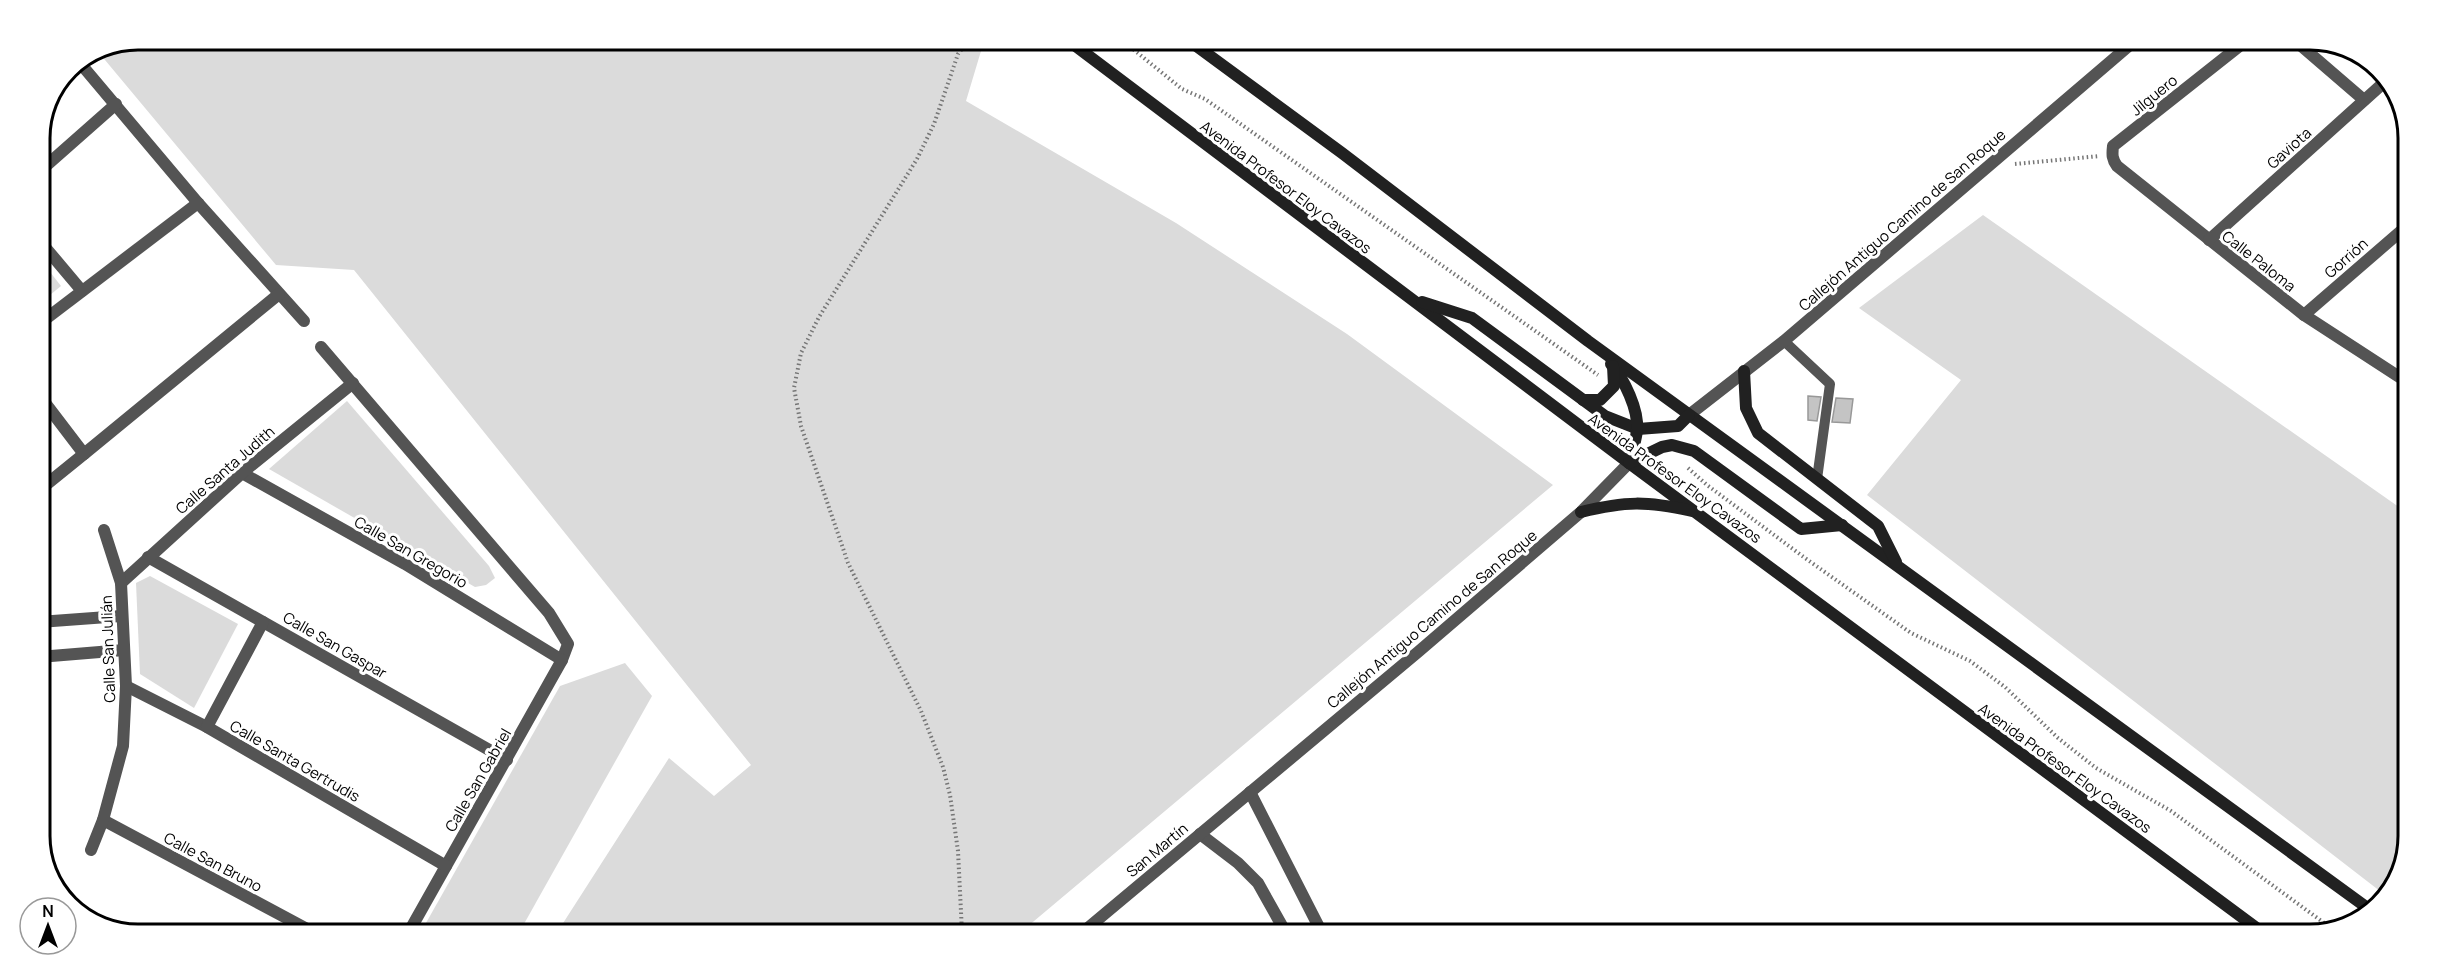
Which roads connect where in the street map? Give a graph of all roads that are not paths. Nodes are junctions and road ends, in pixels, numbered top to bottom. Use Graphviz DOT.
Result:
graph roads {
  1 [pos="1081,50"];
  2 [pos="1202,50"];
  3 [pos="2124,50"];
  4 [pos="2235,50"];
  5 [pos="2306,50"];
  6 [pos="84,67"];
  7 [pos="2381,85"];
  8 [pos="2364,99"];
  9 [pos="116,104"];
  10 [pos="2113,151"];
  11 [pos="50,162"];
  12 [pos="198,203"];
  13 [pos="2398,234"];
  14 [pos="2209,240"];
  15 [pos="50,253"];
  16 [pos="82,291"];
  17 [pos="279,294"];
  18 [pos="1412,299"];
  19 [pos="2304,315"];
  20 [pos="50,316"];
  21 [pos="304,321"];
  22 [pos="1784,341"];
  23 [pos="321,347"];
  24 [pos="1598,349"];
  25 [pos="1613,366"];
  26 [pos="1744,371"];
  27 [pos="2398,376"];
  28 [pos="352,383"];
  29 [pos="1583,400"];
  30 [pos="50,409"];
  31 [pos="1689,415"];
  32 [pos="1638,429"];
  33 [pos="84,454"];
  34 [pos="1629,463"];
  35 [pos="242,473"];
  36 [pos="1817,479"];
  37 [pos="50,482"];
  38 [pos="1581,512"];
  39 [pos="1697,513"];
  40 [pos="1842,525"];
  41 [pos="104,530"];
  42 [pos="148,557"];
  43 [pos="1898,566"];
  44 [pos="121,583"];
  45 [pos="121,616"];
  46 [pos="50,621"];
  47 [pos="263,622"];
  48 [pos="124,650"];
  49 [pos="50,656"];
  50 [pos="562,660"];
  51 [pos="126,686"];
  52 [pos="207,727"];
  53 [pos="507,760"];
  54 [pos="1250,792"];
  55 [pos="103,820"];
  56 [pos="1200,834"];
  57 [pos="92,850"];
  58 [pos="446,866"];
  59 [pos="2364,906"];
  60 [pos="298,924"];
  61 [pos="413,924"];
  62 [pos="1093,924"];
  63 [pos="1281,924"];
  64 [pos="1317,924"];
  65 [pos="2251,924"];
  1 -- 18 [label="main road, Avenida Profesor Eloy Cavazos"];
  2 -- 24 [label="main road"];
  3 -- 22 [label="street, Callejón Antiguo Camino de San Roque"];
  4 -- 10 [label="street, Jilguero"];
  5 -- 8 [label="street"];
  6 -- 9 [label="street"];
  7 -- 8 [label="street, Gaviota"];
  8 -- 14 [label="street, Gaviota"];
  9 -- 11 [label="street"];
  9 -- 12 [label="street"];
  10 -- 14 [label="street, Calle Paloma"];
  12 -- 16 [label="street"];
  12 -- 17 [label="street"];
  13 -- 19 [label="street, Gorrión"];
  14 -- 19 [label="street, Calle Paloma"];
  15 -- 16 [label="street"];
  16 -- 20 [label="street"];
  17 -- 21 [label="street"];
  17 -- 33 [label="street"];
  18 -- 29 [label="main road"];
  18 -- 34 [label="main road, Avenida Profesor Eloy Cavazos"];
  19 -- 27 [label="street, Calle Paloma"];
  22 -- 26 [label="street, Callejón Antiguo Camino de San Roque"];
  22 -- 36 [label="lane"];
  23 -- 28 [label="street"];
  24 -- 25 [label="main road"];
  24 -- 31 [label="main road"];
  25 -- 29 [label="main road"];
  25 -- 32 [label="main road"];
  26 -- 31 [label="street, Callejón Antiguo Camino de San Roque"];
  26 -- 36 [label="main road"];
  28 -- 35 [label="street, Calle Santa Judith"];
  28 -- 50 [label="street, Calle San Gabriel"];
  29 -- 32 [label="main road"];
  30 -- 33 [label="street"];
  31 -- 32 [label="main road"];
  31 -- 40 [label="main road"];
  32 -- 34 [label="main road"];
  33 -- 37 [label="street"];
  34 -- 38 [label="street, Callejón Antiguo Camino de San Roque"];
  34 -- 39 [label="main road, Avenida Profesor Eloy Cavazos"];
  34 -- 40 [label="main road"];
  35 -- 42 [label="street, Calle Santa Judith"];
  35 -- 50 [label="street, Calle San Gregorio"];
  36 -- 43 [label="main road"];
  38 -- 39 [label="main road"];
  38 -- 54 [label="street, Callejón Antiguo Camino de San Roque"];
  39 -- 65 [label="main road, Avenida Profesor Eloy Cavazos"];
  40 -- 43 [label="main road"];
  41 -- 44 [label="street, Calle San Julián"];
  42 -- 44 [label="street, Calle Santa Judith"];
  42 -- 47 [label="street, Calle San Gaspar"];
  43 -- 59 [label="main road"];
  44 -- 45 [label="street, Calle San Julián"];
  45 -- 46 [label="street"];
  45 -- 48 [label="street, Calle San Julián"];
  47 -- 52 [label="street"];
  47 -- 53 [label="street, Calle San Gaspar"];
  48 -- 49 [label="street"];
  48 -- 51 [label="street, Calle San Julián"];
  50 -- 53 [label="street, Calle San Gabriel"];
  51 -- 52 [label="street, Calle Santa Gertrudis"];
  51 -- 55 [label="street, Calle San Julián"];
  52 -- 58 [label="street, Calle Santa Gertrudis"];
  53 -- 58 [label="street, Calle San Gabriel"];
  54 -- 56 [label="street, San Martín"];
  54 -- 64 [label="street"];
  55 -- 57 [label="street, Calle San Julián"];
  55 -- 60 [label="street, Calle San Bruno"];
  56 -- 62 [label="street, San Martín"];
  56 -- 63 [label="street"];
  58 -- 61 [label="street, Calle San Gabriel"];
}
